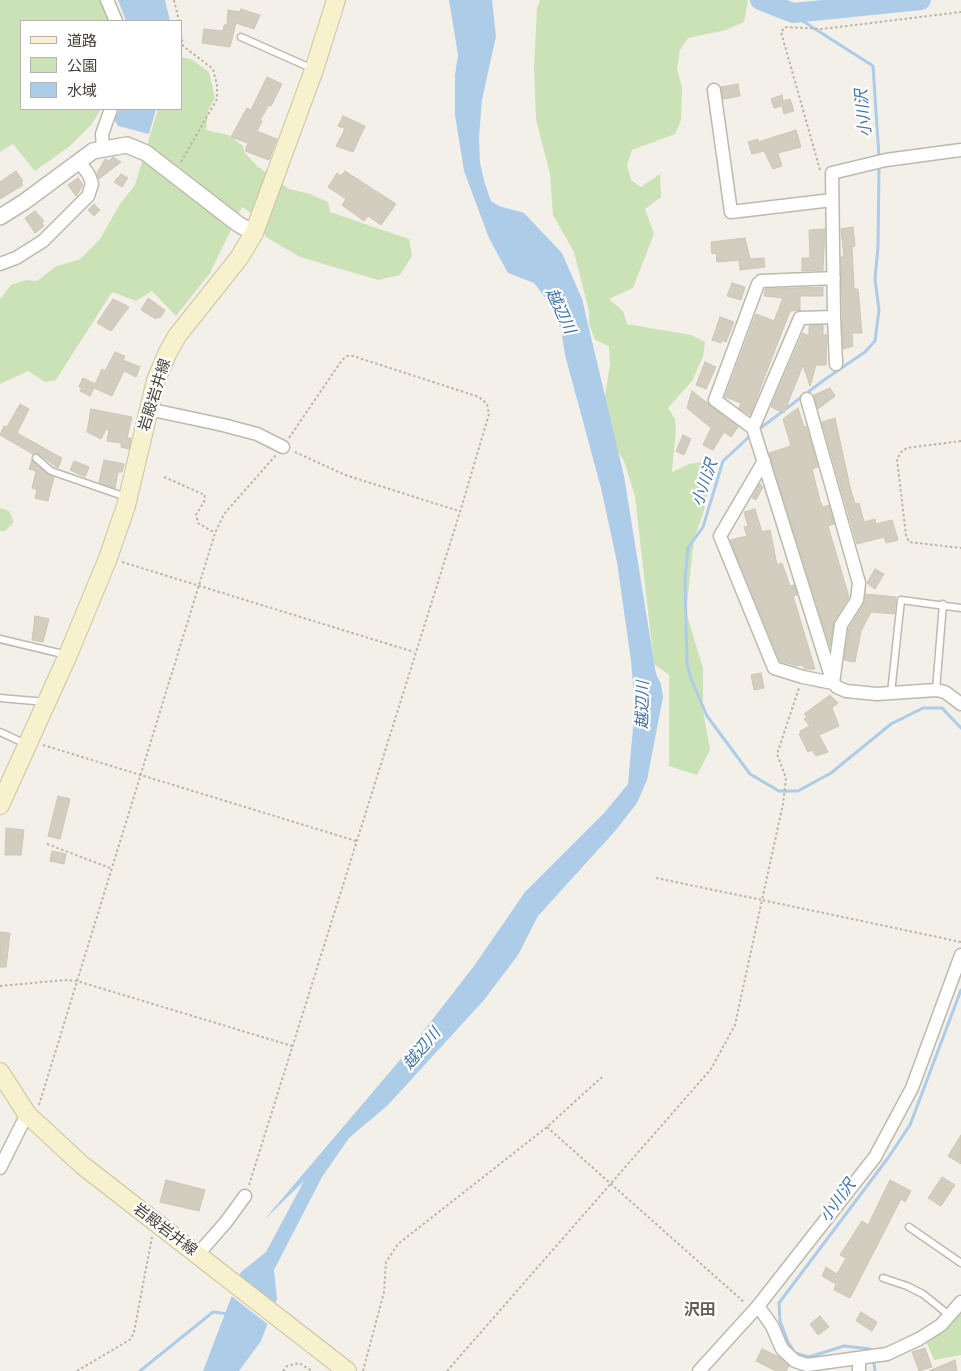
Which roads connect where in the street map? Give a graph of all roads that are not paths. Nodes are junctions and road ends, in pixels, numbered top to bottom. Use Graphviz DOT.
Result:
graph roads {
  1 [pos="107,0"];
  2 [pos="336,0"];
  3 [pos="116,20"];
  4 [pos="241,37"];
  5 [pos="314,70"];
  6 [pos="714,90"];
  7 [pos="112,110"];
  8 [pos="103,148"];
  9 [pos="961,150"];
  10 [pos="79,161"];
  11 [pos="832,200"];
  12 [pos="0,217"];
  13 [pos="254,233"];
  14 [pos="0,264"];
  15 [pos="834,278"];
  16 [pos="834,317"];
  17 [pos="836,359"];
  18 [pos="807,399"];
  19 [pos="148,410"];
  20 [pos="753,428"];
  21 [pos="283,447"];
  22 [pos="36,458"];
  23 [pos="764,461"];
  24 [pos="128,498"];
  25 [pos="943,604"];
  26 [pos="961,608"];
  27 [pos="0,639"];
  28 [pos="68,655"];
  29 [pos="833,683"];
  30 [pos="936,690"];
  31 [pos="892,694"];
  32 [pos="0,698"];
  33 [pos="959,698"];
  34 [pos="47,702"];
  35 [pos="0,732"];
  36 [pos="28,743"];
  37 [pos="2,794"];
  38 [pos="961,955"];
  39 [pos="0,1072"];
  40 [pos="30,1116"];
  41 [pos="0,1168"];
  42 [pos="246,1196"];
  43 [pos="908,1227"];
  44 [pos="198,1254"];
  45 [pos="961,1263"];
  46 [pos="883,1278"];
  47 [pos="961,1302"];
  48 [pos="756,1308"];
  49 [pos="949,1315"];
  50 [pos="859,1365"];
  51 [pos="347,1371"];
  52 [pos="700,1371"];
  1 -- 3 [label="street"];
  2 -- 5 [label="main road, 岩殿岩井線"];
  4 -- 5 [label="lane"];
  5 -- 13 [label="main road, 岩殿岩井線"];
  6 -- 11 [label="street"];
  7 -- 8 [label="street"];
  8 -- 10 [label="street"];
  8 -- 13 [label="street"];
  9 -- 11 [label="street"];
  10 -- 12 [label="street"];
  10 -- 14 [label="street"];
  11 -- 15 [label="street"];
  13 -- 19 [label="main road, 岩殿岩井線"];
  15 -- 16 [label="street"];
  15 -- 20 [label="street"];
  16 -- 17 [label="street"];
  16 -- 20 [label="street"];
  18 -- 29 [label="street"];
  19 -- 21 [label="street"];
  19 -- 24 [label="main road, 岩殿岩井線"];
  20 -- 23 [label="street"];
  22 -- 24 [label="lane"];
  23 -- 29 [label="street"];
  23 -- 29 [label="street"];
  24 -- 28 [label="main road, 岩殿岩井線"];
  25 -- 26 [label="lane"];
  25 -- 30 [label="lane"];
  25 -- 31 [label="lane"];
  27 -- 28 [label="lane"];
  28 -- 34 [label="main road, 岩殿岩井線"];
  29 -- 31 [label="street"];
  30 -- 31 [label="street"];
  30 -- 33 [label="street"];
  32 -- 34 [label="lane"];
  34 -- 36 [label="main road, 岩殿岩井線"];
  35 -- 36 [label="lane"];
  36 -- 37 [label="main road, 岩殿岩井線"];
  38 -- 48 [label="street"];
  39 -- 40 [label="main road, 岩殿岩井線"];
  40 -- 41 [label="street"];
  40 -- 44 [label="main road, 岩殿岩井線"];
  42 -- 44 [label="street"];
  43 -- 45 [label="lane"];
  44 -- 51 [label="main road, 岩殿岩井線"];
  46 -- 49 [label="lane"];
  47 -- 49 [label="street"];
  48 -- 50 [label="street"];
  48 -- 52 [label="street"];
  49 -- 50 [label="street"];
}
